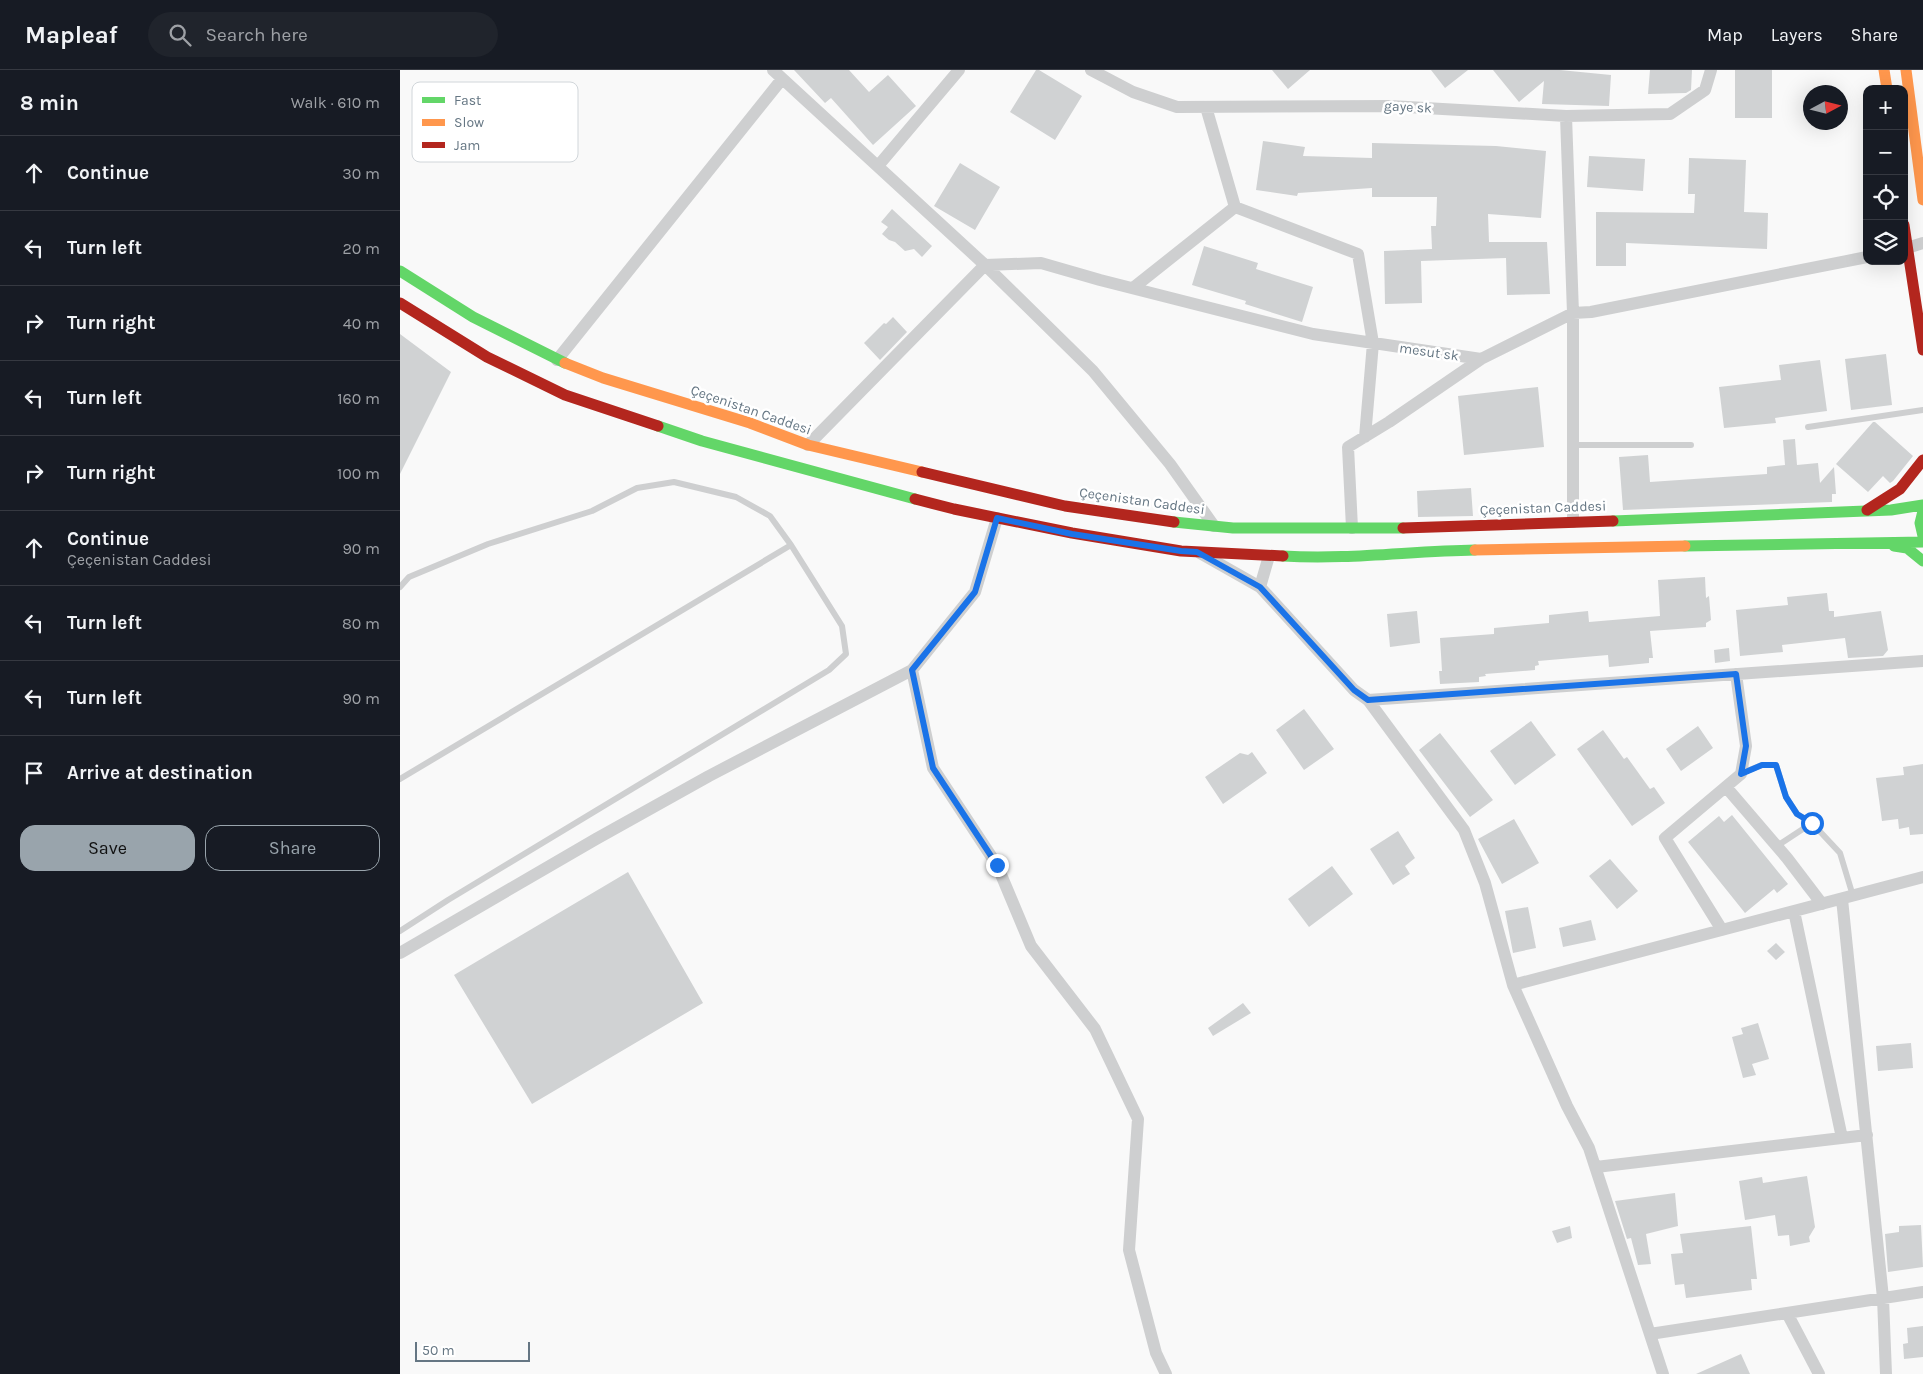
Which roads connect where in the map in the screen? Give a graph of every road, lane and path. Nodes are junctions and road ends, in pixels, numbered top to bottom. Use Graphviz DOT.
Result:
graph roads {
  1 [pos="959,70"];
  2 [pos="1093,70"];
  3 [pos="1711,70"];
  4 [pos="1884,70"];
  5 [pos="1906,70"];
  6 [pos="778,75"];
  7 [pos="1886,85"];
  8 [pos="1206,107"];
  9 [pos="1566,116"];
  10 [pos="878,166"];
  11 [pos="1923,200"];
  12 [pos="1235,207"];
  13 [pos="1923,243"];
  14 [pos="1908,247"];
  15 [pos="1863,258"];
  16 [pos="1908,260"];
  17 [pos="985,265"];
  18 [pos="400,271"];
  19 [pos="1133,288"];
  20 [pos="400,303"];
  21 [pos="1572,314"];
  22 [pos="1373,343"];
  23 [pos="1923,350"];
  24 [pos="1481,359"];
  25 [pos="557,360"];
  26 [pos="1923,410"];
  27 [pos="1808,427"];
  28 [pos="1365,437"];
  29 [pos="808,445"];
  30 [pos="1573,445"];
  31 [pos="1691,445"];
  32 [pos="1923,460"];
  33 [pos="1923,505"];
  34 [pos="1865,511"];
  35 [pos="1923,511"];
  36 [pos="997,518"];
  37 [pos="1573,522"];
  38 [pos="1214,526"];
  39 [pos="1352,528"];
  40 [pos="1923,536"];
  41 [pos="1923,542"];
  42 [pos="1882,544"];
  43 [pos="791,545"];
  44 [pos="1197,552"];
  45 [pos="1269,556"];
  46 [pos="1923,561"];
  47 [pos="400,587"];
  48 [pos="1260,587"];
  49 [pos="1923,661"];
  50 [pos="912,670"];
  51 [pos="1736,674"];
  52 [pos="1368,700"];
  53 [pos="1741,774"];
  54 [pos="400,778"];
  55 [pos="1726,786"];
  56 [pos="1812,823"];
  57 [pos="1777,846"];
  58 [pos="1923,877"];
  59 [pos="1847,897"];
  60 [pos="1822,904"];
  61 [pos="1794,911"];
  62 [pos="1722,930"];
  63 [pos="400,932"];
  64 [pos="400,953"];
  65 [pos="1514,985"];
  66 [pos="1867,1135"];
  67 [pos="1842,1138"];
  68 [pos="1596,1167"];
  69 [pos="1923,1292"];
  70 [pos="1883,1298"];
  71 [pos="1787,1313"];
  72 [pos="1650,1334"];
  73 [pos="1166,1374"];
  74 [pos="1663,1374"];
  75 [pos="1820,1374"];
  76 [pos="1886,1374"];
  1 -- 10 [label="street"];
  2 -- 8 [label="street, gaye sk"];
  3 -- 9 [label="street, gaye sk"];
  4 -- 7 [label="main road"];
  5 -- 11 [label="main road"];
  6 -- 10 [label="street"];
  6 -- 25 [label="street"];
  8 -- 9 [label="street, gaye sk"];
  8 -- 12 [label="street"];
  9 -- 21 [label="street"];
  10 -- 17 [label="street"];
  12 -- 19 [label="street"];
  12 -- 22 [label="street"];
  13 -- 14 [label="street"];
  15 -- 21 [label="street"];
  16 -- 23 [label="main road"];
  17 -- 19 [label="street, mesut sk"];
  17 -- 29 [label="street"];
  17 -- 38 [label="street"];
  18 -- 25 [label="main road, Çeçenistan Caddesi"];
  19 -- 22 [label="street, mesut sk"];
  20 -- 36 [label="main road"];
  21 -- 24 [label="street"];
  21 -- 30 [label="street"];
  22 -- 24 [label="street, mesut sk"];
  22 -- 28 [label="street"];
  24 -- 28 [label="street"];
  25 -- 29 [label="main road, Çeçenistan Caddesi"];
  26 -- 27 [label="lane"];
  28 -- 39 [label="street"];
  29 -- 38 [label="main road, Çeçenistan Caddesi"];
  30 -- 31 [label="lane"];
  30 -- 37 [label="street"];
  32 -- 34 [label="main road"];
  33 -- 34 [label="main road, Çeçenistan Caddesi"];
  34 -- 37 [label="main road, Çeçenistan Caddesi"];
  35 -- 40 [label="main road"];
  36 -- 44 [label="main road"];
  36 -- 50 [label="street"];
  37 -- 39 [label="main road, Çeçenistan Caddesi"];
  38 -- 39 [label="main road, Çeçenistan Caddesi"];
  41 -- 42 [label="main road"];
  42 -- 45 [label="main road"];
  42 -- 46 [label="main road"];
  43 -- 47 [label="lane"];
  43 -- 54 [label="lane"];
  43 -- 63 [label="lane"];
  44 -- 45 [label="main road"];
  44 -- 48 [label="street"];
  45 -- 48 [label="street"];
  48 -- 52 [label="street"];
  49 -- 51 [label="street"];
  50 -- 64 [label="street"];
  50 -- 73 [label="street"];
  51 -- 52 [label="street"];
  51 -- 53 [label="street"];
  52 -- 65 [label="street"];
  53 -- 55 [label="street"];
  53 -- 56 [label="lane"];
  55 -- 57 [label="street"];
  55 -- 62 [label="street"];
  56 -- 57 [label="lane"];
  56 -- 59 [label="lane"];
  57 -- 60 [label="street"];
  58 -- 59 [label="street"];
  59 -- 60 [label="street"];
  59 -- 66 [label="street"];
  60 -- 61 [label="street"];
  61 -- 62 [label="street"];
  61 -- 67 [label="street"];
  62 -- 65 [label="street"];
  65 -- 68 [label="street"];
  66 -- 67 [label="street"];
  66 -- 70 [label="street"];
  67 -- 68 [label="street"];
  68 -- 72 [label="street"];
  69 -- 70 [label="street"];
  70 -- 71 [label="street"];
  70 -- 76 [label="street"];
  71 -- 72 [label="street"];
  71 -- 75 [label="street"];
  72 -- 74 [label="street"];
}
